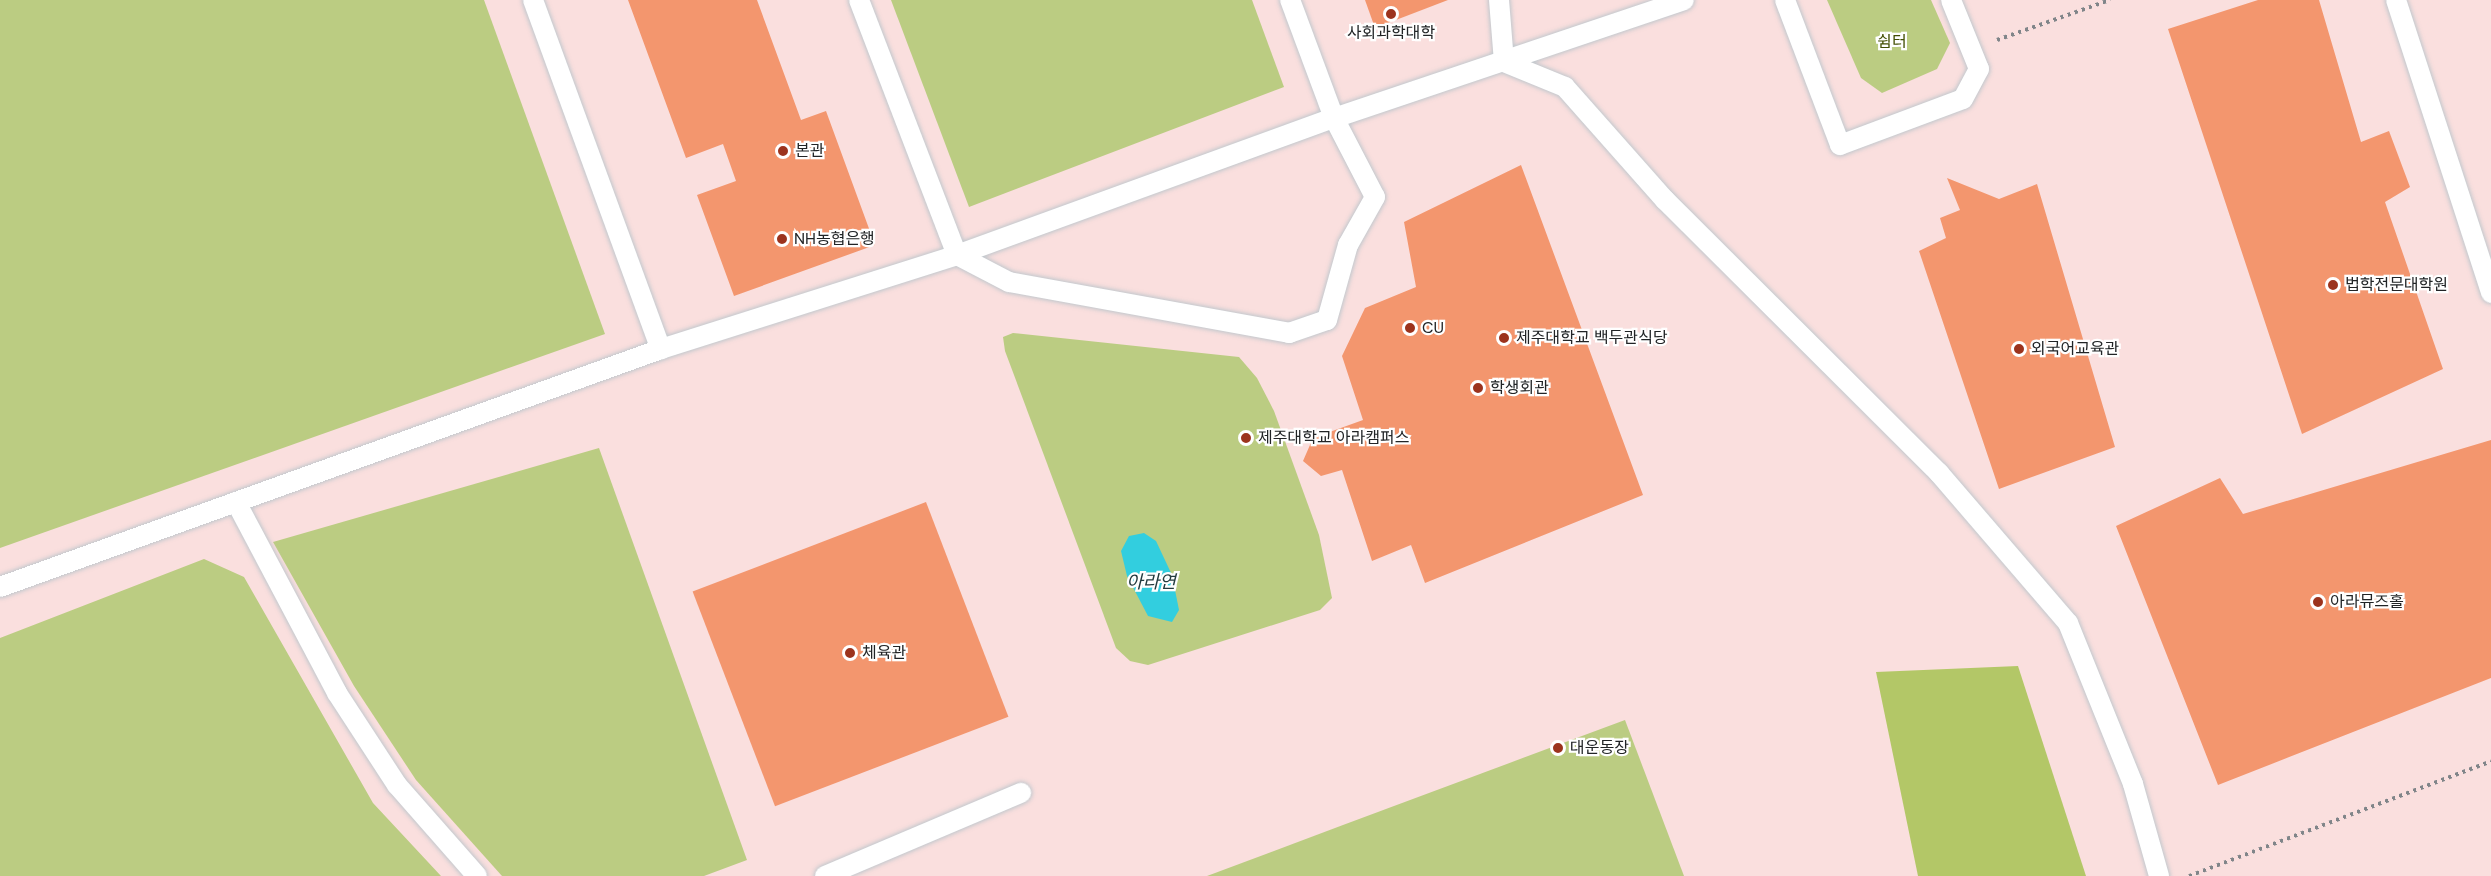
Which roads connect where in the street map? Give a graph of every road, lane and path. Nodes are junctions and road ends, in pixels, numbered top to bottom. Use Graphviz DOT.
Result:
graph roads {
  1 [pos="533,0"];
  2 [pos="859,0"];
  3 [pos="1290,0"];
  4 [pos="1499,0"];
  5 [pos="1684,0"];
  6 [pos="1785,0"];
  7 [pos="1951,0"];
  8 [pos="2110,0"];
  9 [pos="2396,0"];
  10 [pos="1970,50"];
  11 [pos="1504,62"];
  12 [pos="1334,118"];
  13 [pos="957,255"];
  14 [pos="2491,293"];
  15 [pos="662,349"];
  16 [pos="236,502"];
  17 [pos="0,587"];
  18 [pos="2491,761"];
  19 [pos="1021,793"];
  20 [pos="477,876"];
  21 [pos="825,876"];
  22 [pos="2159,876"];
  23 [pos="2189,876"];
  1 -- 15 [label="lane"];
  2 -- 13 [label="lane"];
  3 -- 12 [label="lane"];
  4 -- 11 [label="lane"];
  5 -- 11 [label="lane"];
  6 -- 10 [label="lane"];
  7 -- 10 [label="lane"];
  8 -- 10 [label="path"];
  9 -- 14 [label="lane"];
  11 -- 12 [label="lane"];
  11 -- 22 [label="lane"];
  12 -- 13 [label="lane"];
  12 -- 13 [label="lane"];
  13 -- 15 [label="lane"];
  15 -- 16 [label="lane"];
  16 -- 17 [label="lane"];
  16 -- 20 [label="lane"];
  18 -- 23 [label="path"];
  19 -- 21 [label="lane"];
}
